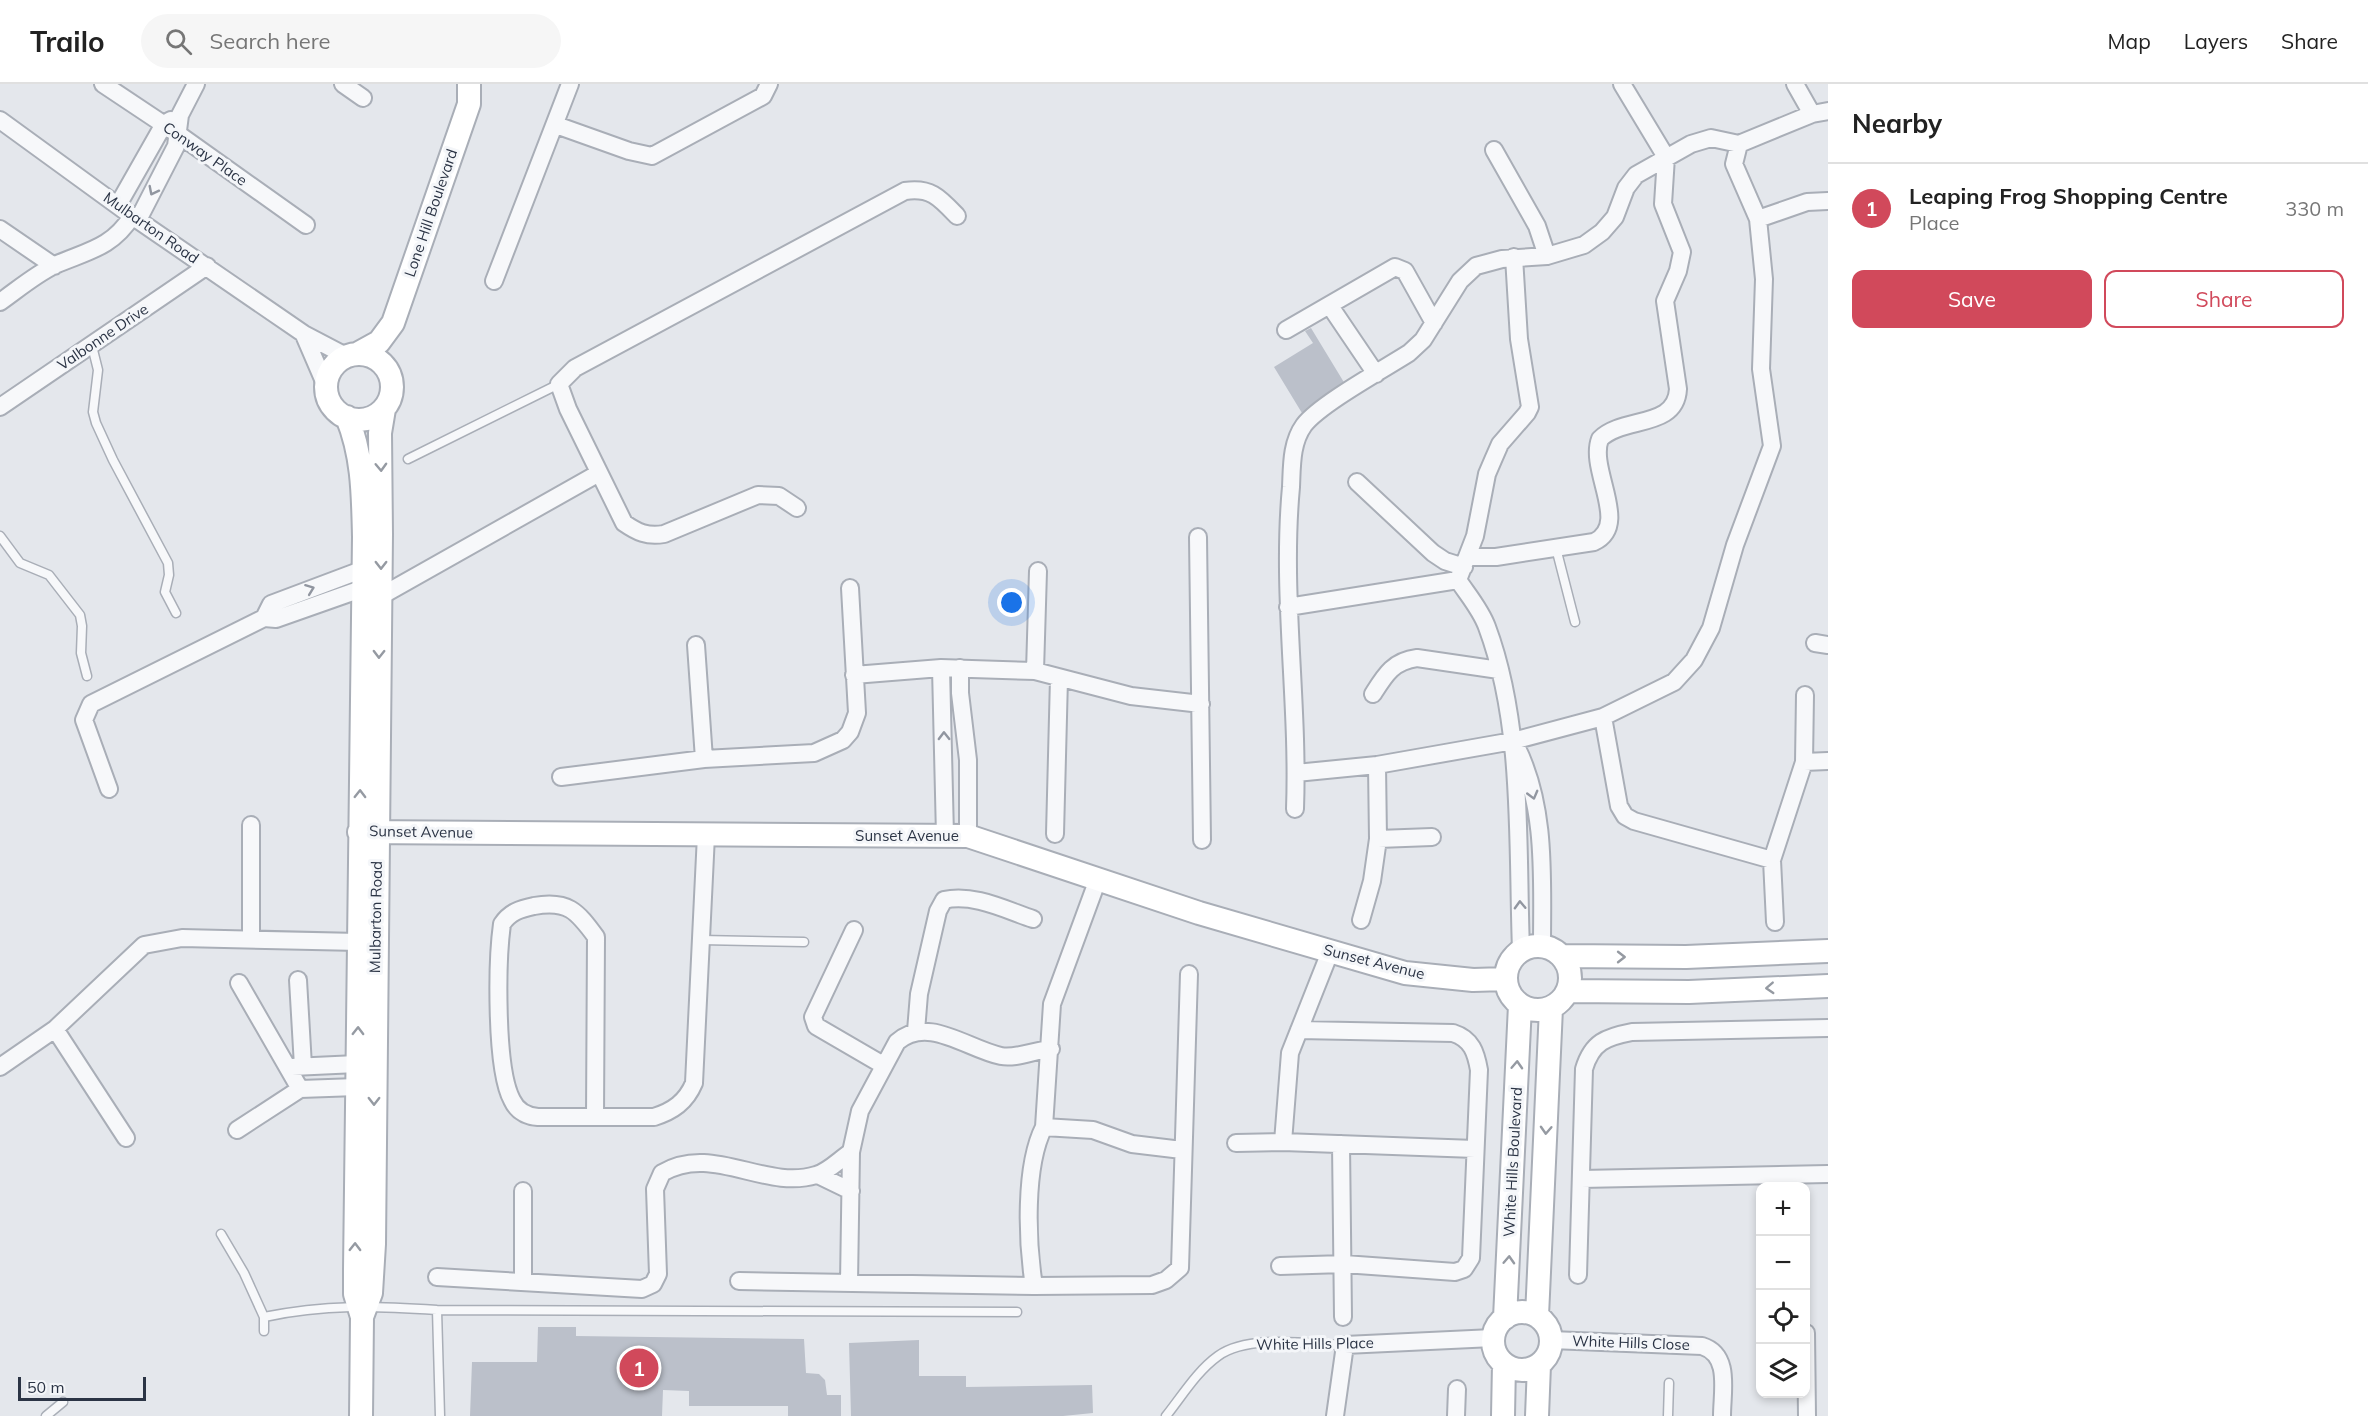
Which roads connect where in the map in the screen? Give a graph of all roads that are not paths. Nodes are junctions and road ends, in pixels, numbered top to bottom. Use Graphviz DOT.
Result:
graph roads {
  1 [pos="103,84"];
  2 [pos="196,84"];
  3 [pos="343,84"];
  4 [pos="482,84"];
  5 [pos="570,84"];
  6 [pos="769,84"];
  7 [pos="1622,84"];
  8 [pos="1795,84"];
  9 [pos="469,94"];
  10 [pos="363,98"];
  11 [pos="1820,113"];
  12 [pos="180,115"];
  13 [pos="0,120"];
  14 [pos="164,124"];
  15 [pos="556,125"];
  16 [pos="178,134"];
  17 [pos="1739,144"];
  18 [pos="1494,150"];
  19 [pos="1666,157"];
  20 [pos="1828,201"];
  21 [pos="118,205"];
  22 [pos="957,216"];
  23 [pos="135,218"];
  24 [pos="1758,219"];
  25 [pos="306,225"];
  26 [pos="0,229"];
  27 [pos="1547,256"];
  28 [pos="1514,257"];
  29 [pos="54,266"];
  30 [pos="207,266"];
  31 [pos="494,281"];
  32 [pos="0,302"];
  33 [pos="1330,306"];
  34 [pos="393,323"];
  35 [pos="1434,323"];
  36 [pos="1286,330"];
  37 [pos="304,334"];
  38 [pos="92,346"];
  39 [pos="353,355"];
  40 [pos="390,374"];
  41 [pos="1376,374"];
  42 [pos="559,384"];
  43 [pos="326,386"];
  44 [pos="0,407"];
  45 [pos="384,409"];
  46 [pos="347,417"];
  47 [pos="408,459"];
  48 [pos="599,473"];
  49 [pos="1357,482"];
  50 [pos="797,508"];
  51 [pos="0,536"];
  52 [pos="1198,537"];
  53 [pos="1556,548"];
  54 [pos="1464,568"];
  55 [pos="1038,572"];
  56 [pos="368,587"];
  57 [pos="850,588"];
  58 [pos="1288,606"];
  59 [pos="176,613"];
  60 [pos="1575,622"];
  61 [pos="696,645"];
  62 [pos="941,668"];
  63 [pos="960,668"];
  64 [pos="1498,670"];
  65 [pos="1035,671"];
  66 [pos="854,675"];
  67 [pos="87,676"];
  68 [pos="1059,678"];
  69 [pos="1373,693"];
  70 [pos="1805,695"];
  71 [pos="1201,704"];
  72 [pos="1604,717"];
  73 [pos="1513,741"];
  74 [pos="704,759"];
  75 [pos="1828,761"];
  76 [pos="1804,762"];
  77 [pos="1377,765"];
  78 [pos="1296,773"];
  79 [pos="561,777"];
  80 [pos="109,789"];
  81 [pos="1295,809"];
  82 [pos="251,825"];
  83 [pos="368,832"];
  84 [pos="1055,834"];
  85 [pos="706,835"];
  86 [pos="945,836"];
  87 [pos="968,836"];
  88 [pos="1432,837"];
  89 [pos="1378,839"];
  90 [pos="1202,840"];
  91 [pos="1772,860"];
  92 [pos="1098,879"];
  93 [pos="1033,919"];
  94 [pos="1361,920"];
  95 [pos="1775,922"];
  96 [pos="854,930"];
  97 [pos="251,939"];
  98 [pos="701,940"];
  99 [pos="358,942"];
  100 [pos="804,942"];
  101 [pos="1532,948"];
  102 [pos="1828,951"];
  103 [pos="1330,952"];
  104 [pos="1562,956"];
  105 [pos="1189,974"];
  106 [pos="1506,979"];
  107 [pos="298,980"];
  108 [pos="239,983"];
  109 [pos="1828,986"];
  110 [pos="1568,991"];
  111 [pos="1520,1005"];
  112 [pos="1551,1008"];
  113 [pos="1828,1028"];
  114 [pos="55,1029"];
  115 [pos="1299,1030"];
  116 [pos="916,1031"];
  117 [pos="1051,1048"];
  118 [pos="884,1065"];
  119 [pos="295,1067"];
  120 [pos="0,1068"];
  121 [pos="357,1076"];
  122 [pos="300,1089"];
  123 [pos="595,1117"];
  124 [pos="1044,1127"];
  125 [pos="237,1131"];
  126 [pos="126,1138"];
  127 [pos="1283,1142"];
  128 [pos="1236,1143"];
  129 [pos="1341,1144"];
  130 [pos="1475,1149"];
  131 [pos="1182,1150"];
  132 [pos="851,1152"];
  133 [pos="1828,1174"];
  134 [pos="818,1175"];
  135 [pos="1581,1179"];
  136 [pos="523,1191"];
  137 [pos="851,1191"];
  138 [pos="221,1234"];
  139 [pos="1344,1264"];
  140 [pos="1280,1266"];
  141 [pos="1578,1275"];
  142 [pos="437,1277"];
  143 [pos="523,1281"];
  144 [pos="739,1281"];
  145 [pos="849,1283"];
  146 [pos="1034,1286"];
  147 [pos="362,1309"];
  148 [pos="438,1310"];
  149 [pos="1017,1312"];
  150 [pos="1537,1316"];
  151 [pos="264,1317"];
  152 [pos="1343,1317"];
  153 [pos="1504,1318"];
  154 [pos="264,1331"];
  155 [pos="1493,1338"];
  156 [pos="1551,1340"];
  157 [pos="1806,1344"];
  158 [pos="1345,1345"];
  159 [pos="1504,1364"];
  160 [pos="1539,1365"];
  161 [pos="1669,1383"];
  162 [pos="1457,1389"];
  163 [pos="63,1402"];
  164 [pos="46,1416"];
  165 [pos="361,1416"];
  166 [pos="440,1416"];
  167 [pos="1166,1416"];
  168 [pos="1335,1416"];
  169 [pos="1456,1416"];
  170 [pos="1503,1416"];
  171 [pos="1536,1416"];
  172 [pos="1668,1416"];
  173 [pos="1722,1416"];
  174 [pos="1807,1416"];
  1 -- 14 [label="street, Conway Place"];
  2 -- 12 [label="street"];
  3 -- 10 [label="street"];
  4 -- 9 [label="street, Lone Hill Boulevard"];
  5 -- 15 [label="street"];
  6 -- 15 [label="street"];
  7 -- 19 [label="street"];
  8 -- 11 [label="street"];
  9 -- 34 [label="street, Lone Hill Boulevard"];
  11 -- 17 [label="street"];
  12 -- 14 [label="street"];
  12 -- 16 [label="street"];
  13 -- 21 [label="street, Mulbarton Road"];
  14 -- 16 [label="street, Conway Place"];
  14 -- 21 [label="street"];
  15 -- 31 [label="street"];
  16 -- 23 [label="street, one-way"];
  16 -- 25 [label="street, Conway Place"];
  17 -- 19 [label="street"];
  17 -- 24 [label="street"];
  18 -- 27 [label="street"];
  19 -- 27 [label="street"];
  19 -- 53 [label="street"];
  20 -- 24 [label="street"];
  21 -- 23 [label="street, Mulbarton Road"];
  22 -- 42 [label="street"];
  23 -- 29 [label="street"];
  23 -- 30 [label="street, Mulbarton Road"];
  24 -- 72 [label="street"];
  26 -- 29 [label="street"];
  27 -- 28 [label="street"];
  28 -- 35 [label="street"];
  28 -- 54 [label="street"];
  29 -- 32 [label="street"];
  30 -- 37 [label="street, Mulbarton Road"];
  30 -- 38 [label="street, Valbonne Drive"];
  33 -- 35 [label="street"];
  33 -- 36 [label="street"];
  33 -- 41 [label="street"];
  34 -- 39 [label="street, Lone Hill Boulevard"];
  34 -- 40 [label="street, Lone Hill Boulevard"];
  35 -- 41 [label="street"];
  37 -- 39 [label="street, Mulbarton Road"];
  37 -- 43 [label="street, Mulbarton Road"];
  38 -- 44 [label="street, Valbonne Drive"];
  38 -- 59 [label="lane"];
  39 -- 40 [label="street, Mulbarton Road"];
  39 -- 43 [label="street"];
  40 -- 45 [label="street, Mulbarton Road"];
  41 -- 58 [label="street"];
  42 -- 47 [label="lane"];
  42 -- 48 [label="street"];
  43 -- 46 [label="street, Mulbarton Road"];
  45 -- 46 [label="street"];
  45 -- 56 [label="street, Mulbarton Road, one-way"];
  46 -- 56 [label="street, Mulbarton Road"];
  48 -- 50 [label="street"];
  48 -- 56 [label="street"];
  49 -- 54 [label="street"];
  51 -- 67 [label="lane"];
  52 -- 71 [label="street"];
  53 -- 54 [label="street"];
  53 -- 60 [label="lane"];
  54 -- 58 [label="street"];
  54 -- 64 [label="street"];
  55 -- 65 [label="street"];
  56 -- 80 [label="street"];
  56 -- 83 [label="street, Mulbarton Road"];
  57 -- 66 [label="street"];
  58 -- 78 [label="street"];
  61 -- 74 [label="street"];
  62 -- 63 [label="street"];
  62 -- 66 [label="street"];
  86 -- 62 [label="street, one-way"];
  63 -- 65 [label="street"];
  63 -- 87 [label="street"];
  64 -- 69 [label="street"];
  64 -- 73 [label="street"];
  65 -- 68 [label="street"];
  66 -- 74 [label="street"];
  68 -- 71 [label="street"];
  68 -- 84 [label="street"];
  70 -- 76 [label="street"];
  71 -- 90 [label="street"];
  72 -- 73 [label="street"];
  72 -- 91 [label="street"];
  73 -- 77 [label="street"];
  101 -- 73 [label="street, one-way"];
  73 -- 101 [label="street, one-way"];
  74 -- 79 [label="street"];
  75 -- 76 [label="street"];
  76 -- 91 [label="street"];
  77 -- 78 [label="street"];
  77 -- 89 [label="street"];
  78 -- 81 [label="street"];
  82 -- 97 [label="street"];
  83 -- 85 [label="street, Sunset Avenue"];
  83 -- 99 [label="street, Mulbarton Road"];
  83 -- 147 [label="street, Mulbarton Road, one-way"];
  85 -- 86 [label="street, Sunset Avenue"];
  85 -- 98 [label="street"];
  86 -- 87 [label="street, Sunset Avenue"];
  87 -- 92 [label="street, Sunset Avenue"];
  88 -- 89 [label="street"];
  89 -- 94 [label="street"];
  91 -- 95 [label="street"];
  92 -- 103 [label="street, Sunset Avenue"];
  92 -- 117 [label="street"];
  93 -- 116 [label="street"];
  96 -- 118 [label="street"];
  97 -- 99 [label="street"];
  97 -- 114 [label="street"];
  98 -- 100 [label="lane"];
  98 -- 123 [label="street"];
  121 -- 99 [label="street, Mulbarton Road, one-way"];
  101 -- 104 [label="street"];
  101 -- 106 [label="street"];
  104 -- 102 [label="street, one-way"];
  103 -- 106 [label="street, Sunset Avenue"];
  103 -- 115 [label="street"];
  104 -- 110 [label="street"];
  105 -- 131 [label="street"];
  106 -- 111 [label="street"];
  107 -- 119 [label="street"];
  108 -- 119 [label="street"];
  109 -- 110 [label="street, one-way"];
  110 -- 112 [label="street"];
  111 -- 112 [label="street"];
  153 -- 111 [label="street, White Hills Boulevard, one-way"];
  112 -- 150 [label="street, White Hills Boulevard, one-way"];
  113 -- 135 [label="street"];
  114 -- 120 [label="street"];
  114 -- 126 [label="street"];
  115 -- 127 [label="street"];
  115 -- 130 [label="street"];
  116 -- 117 [label="street"];
  116 -- 118 [label="street"];
  117 -- 124 [label="street"];
  118 -- 132 [label="street"];
  119 -- 121 [label="street"];
  119 -- 122 [label="street"];
  121 -- 122 [label="street"];
  147 -- 121 [label="street, Mulbarton Road, one-way"];
  122 -- 125 [label="street"];
  123 -- 123 [label="street"];
  124 -- 131 [label="street"];
  124 -- 146 [label="street"];
  127 -- 128 [label="street"];
  127 -- 129 [label="street"];
  129 -- 130 [label="street"];
  129 -- 139 [label="street"];
  130 -- 139 [label="street"];
  131 -- 146 [label="street"];
  132 -- 134 [label="street"];
  132 -- 137 [label="street"];
  133 -- 135 [label="street"];
  134 -- 137 [label="street"];
  134 -- 143 [label="street"];
  135 -- 141 [label="street"];
  136 -- 143 [label="street"];
  137 -- 145 [label="street"];
  138 -- 151 [label="lane"];
  139 -- 140 [label="street"];
  139 -- 152 [label="street"];
  142 -- 143 [label="street"];
  144 -- 145 [label="street"];
  145 -- 146 [label="street"];
  147 -- 148 [label="lane"];
  147 -- 151 [label="lane"];
  147 -- 165 [label="street, Mulbarton Road"];
  148 -- 149 [label="lane"];
  148 -- 166 [label="lane"];
  150 -- 153 [label="street"];
  150 -- 156 [label="street"];
  151 -- 154 [label="lane"];
  153 -- 155 [label="street"];
  155 -- 158 [label="street, White Hills Place"];
  155 -- 159 [label="street"];
  156 -- 160 [label="street"];
  156 -- 173 [label="street, White Hills Close"];
  157 -- 174 [label="street"];
  158 -- 167 [label="lane, White Hills Place"];
  158 -- 168 [label="street"];
  159 -- 160 [label="street"];
  159 -- 170 [label="street"];
  160 -- 171 [label="street"];
  161 -- 172 [label="lane"];
  162 -- 169 [label="street"];
  163 -- 164 [label="lane"];
}
